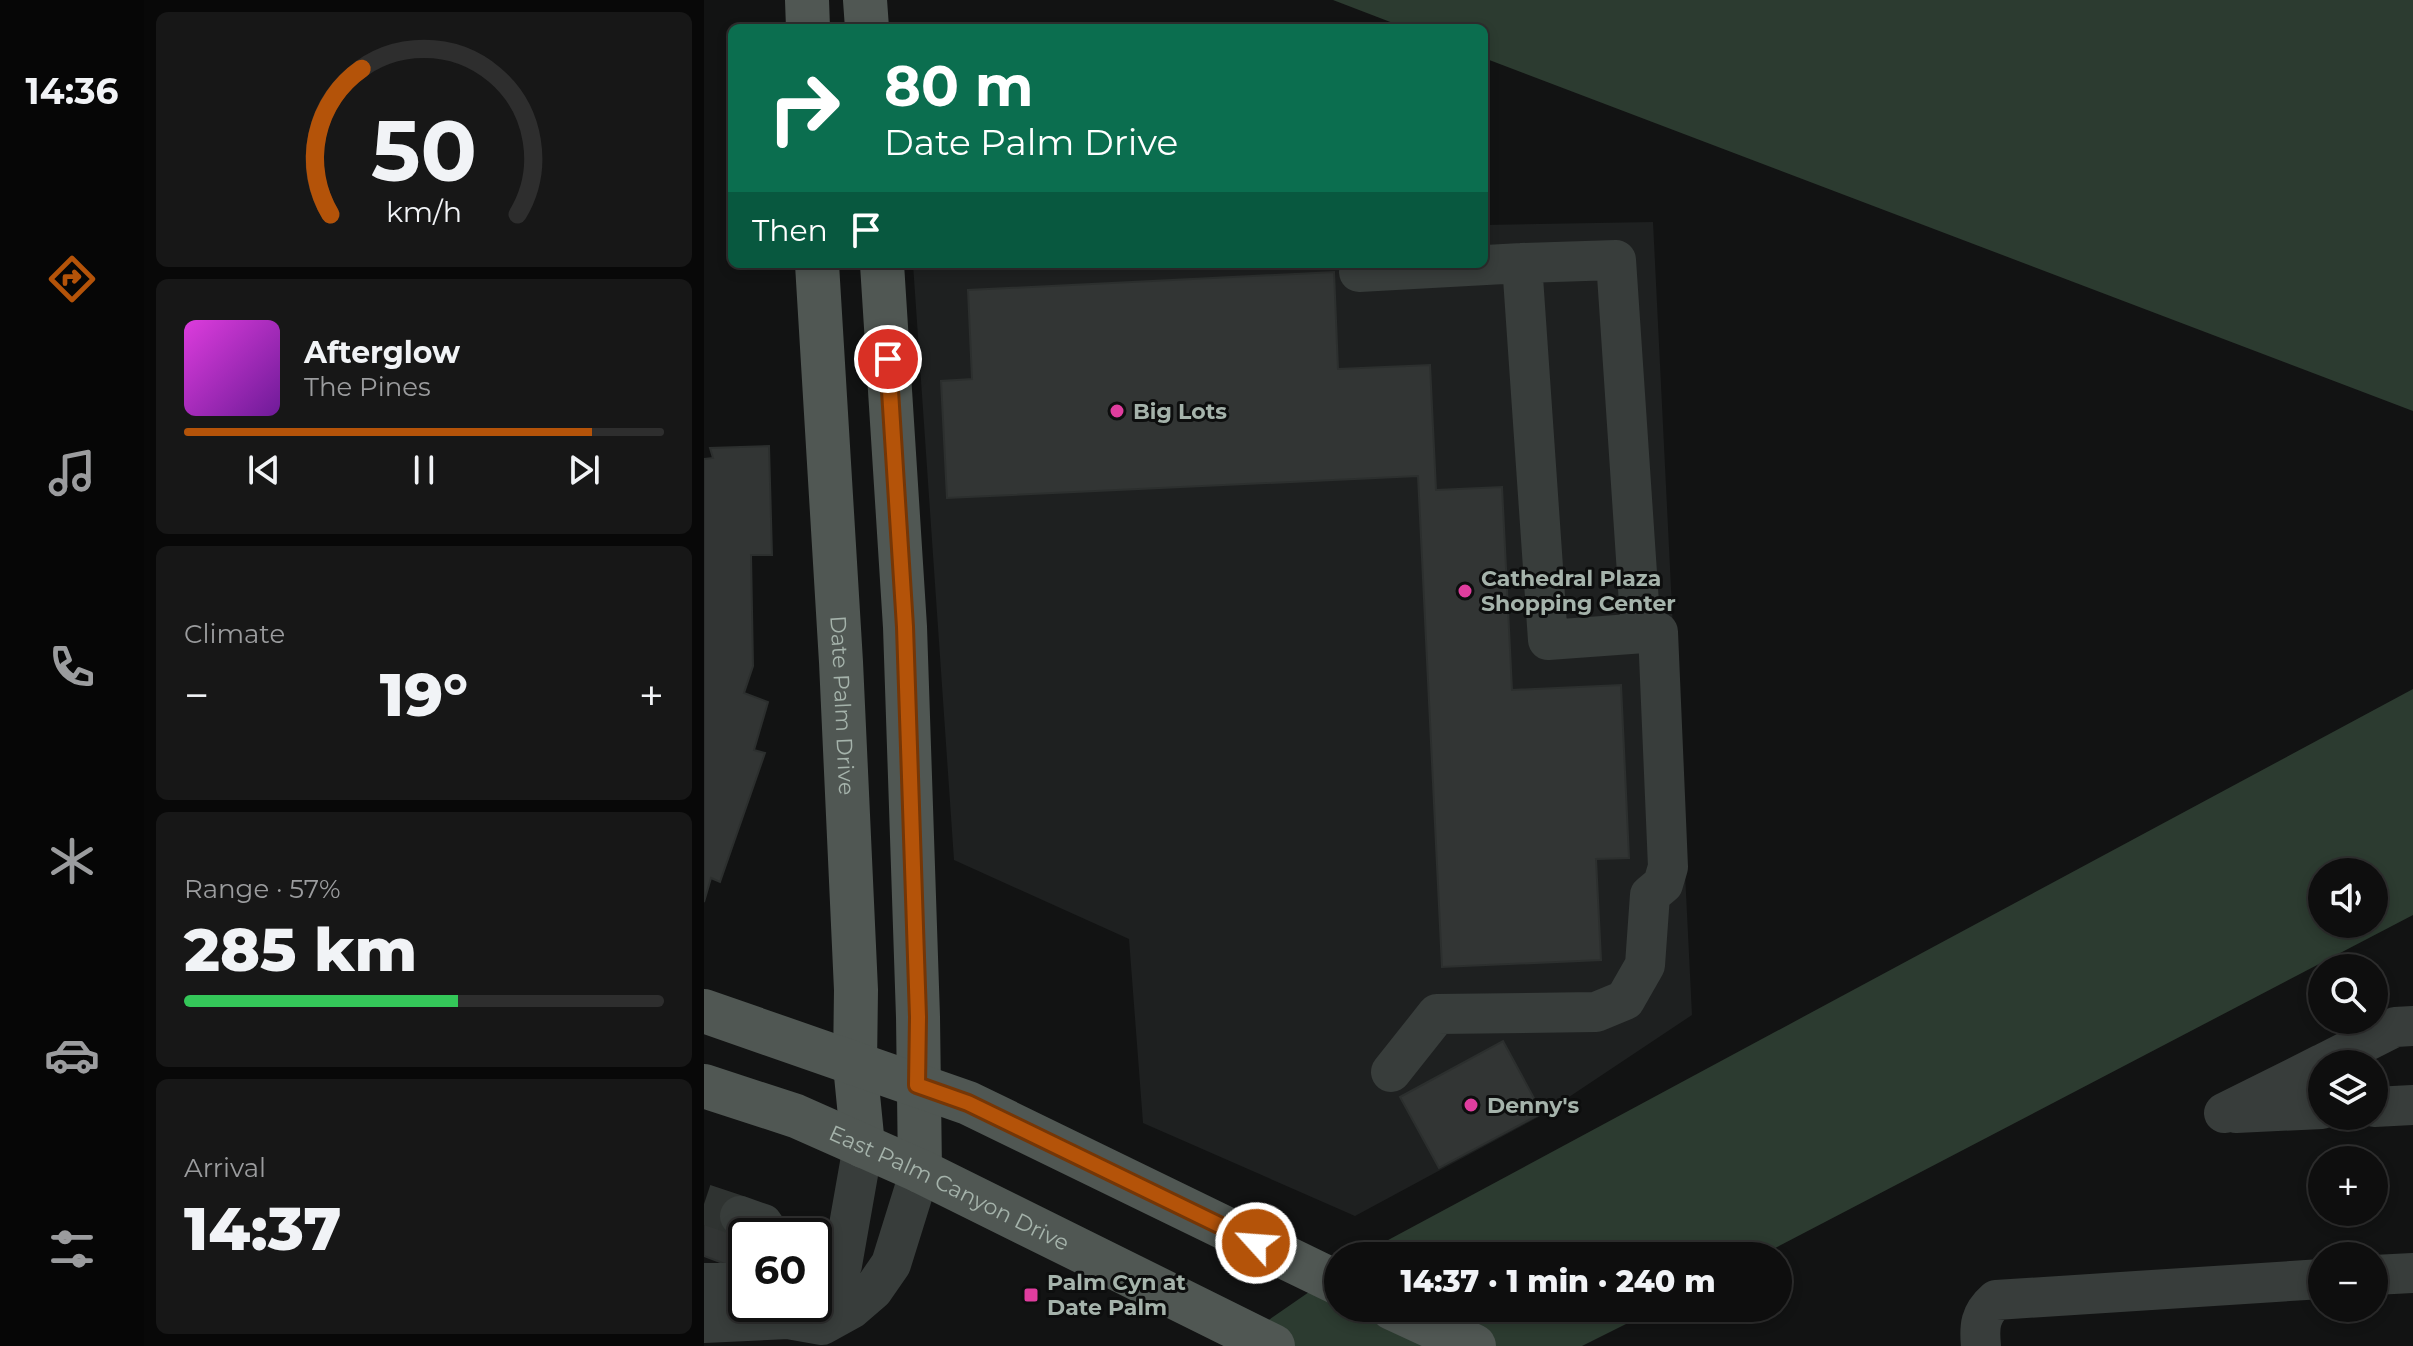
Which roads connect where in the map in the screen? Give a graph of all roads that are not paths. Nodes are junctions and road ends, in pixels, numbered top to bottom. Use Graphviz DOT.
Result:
graph roads {
  1 [pos="807,0"];
  2 [pos="865,0"];
  3 [pos="808,24"];
  4 [pos="867,24"];
  5 [pos="1522,263"];
  6 [pos="1488,265"];
  7 [pos="817,268"];
  8 [pos="882,268"];
  9 [pos="1431,268"];
  10 [pos="1359,272"];
  11 [pos="1641,633"];
  12 [pos="704,1011"];
  13 [pos="2413,1026"];
  14 [pos="2350,1050"];
  15 [pos="855,1065"];
  16 [pos="2308,1071"];
  17 [pos="1391,1072"];
  18 [pos="917,1085"];
  19 [pos="704,1086"];
  20 [pos="2413,1105"];
  21 [pos="2388,1106"];
  22 [pos="2308,1110"];
  23 [pos="863,1146"];
  24 [pos="920,1171"];
  25 [pos="2413,1273"];
  26 [pos="1319,1274"];
  27 [pos="2388,1274"];
  28 [pos="832,1278"];
  29 [pos="2308,1280"];
  30 [pos="704,1283"];
  31 [pos="728,1283"];
  32 [pos="728,1318"];
  33 [pos="832,1319"];
  34 [pos="1422,1322"];
  35 [pos="704,1323"];
  36 [pos="1273,1346"];
  37 [pos="1474,1346"];
  38 [pos="1981,1346"];
  1 -- 3 [label="main road"];
  2 -- 4 [label="main road"];
  5 -- 6 [label="lane"];
  5 -- 11 [label="lane"];
  5 -- 11 [label="lane"];
  7 -- 15 [label="main road, Date Palm Drive"];
  8 -- 18 [label="main road"];
  9 -- 10 [label="lane"];
  11 -- 17 [label="lane"];
  12 -- 15 [label="main road"];
  13 -- 14 [label="lane"];
  15 -- 18 [label="main road"];
  15 -- 23 [label="main road, Date Palm Drive"];
  16 -- 22 [label="lane"];
  18 -- 24 [label="main road"];
  18 -- 26 [label="main road"];
  19 -- 23 [label="main road, East Palm Canyon Drive"];
  20 -- 21 [label="lane"];
  23 -- 24 [label="main road, East Palm Canyon Drive"];
  23 -- 28 [label="lane"];
  24 -- 33 [label="lane"];
  24 -- 36 [label="main road, East Palm Canyon Drive"];
  25 -- 27 [label="lane"];
  29 -- 38 [label="lane"];
  30 -- 31 [label="lane"];
  32 -- 35 [label="lane"];
  34 -- 37 [label="main road"];
}
